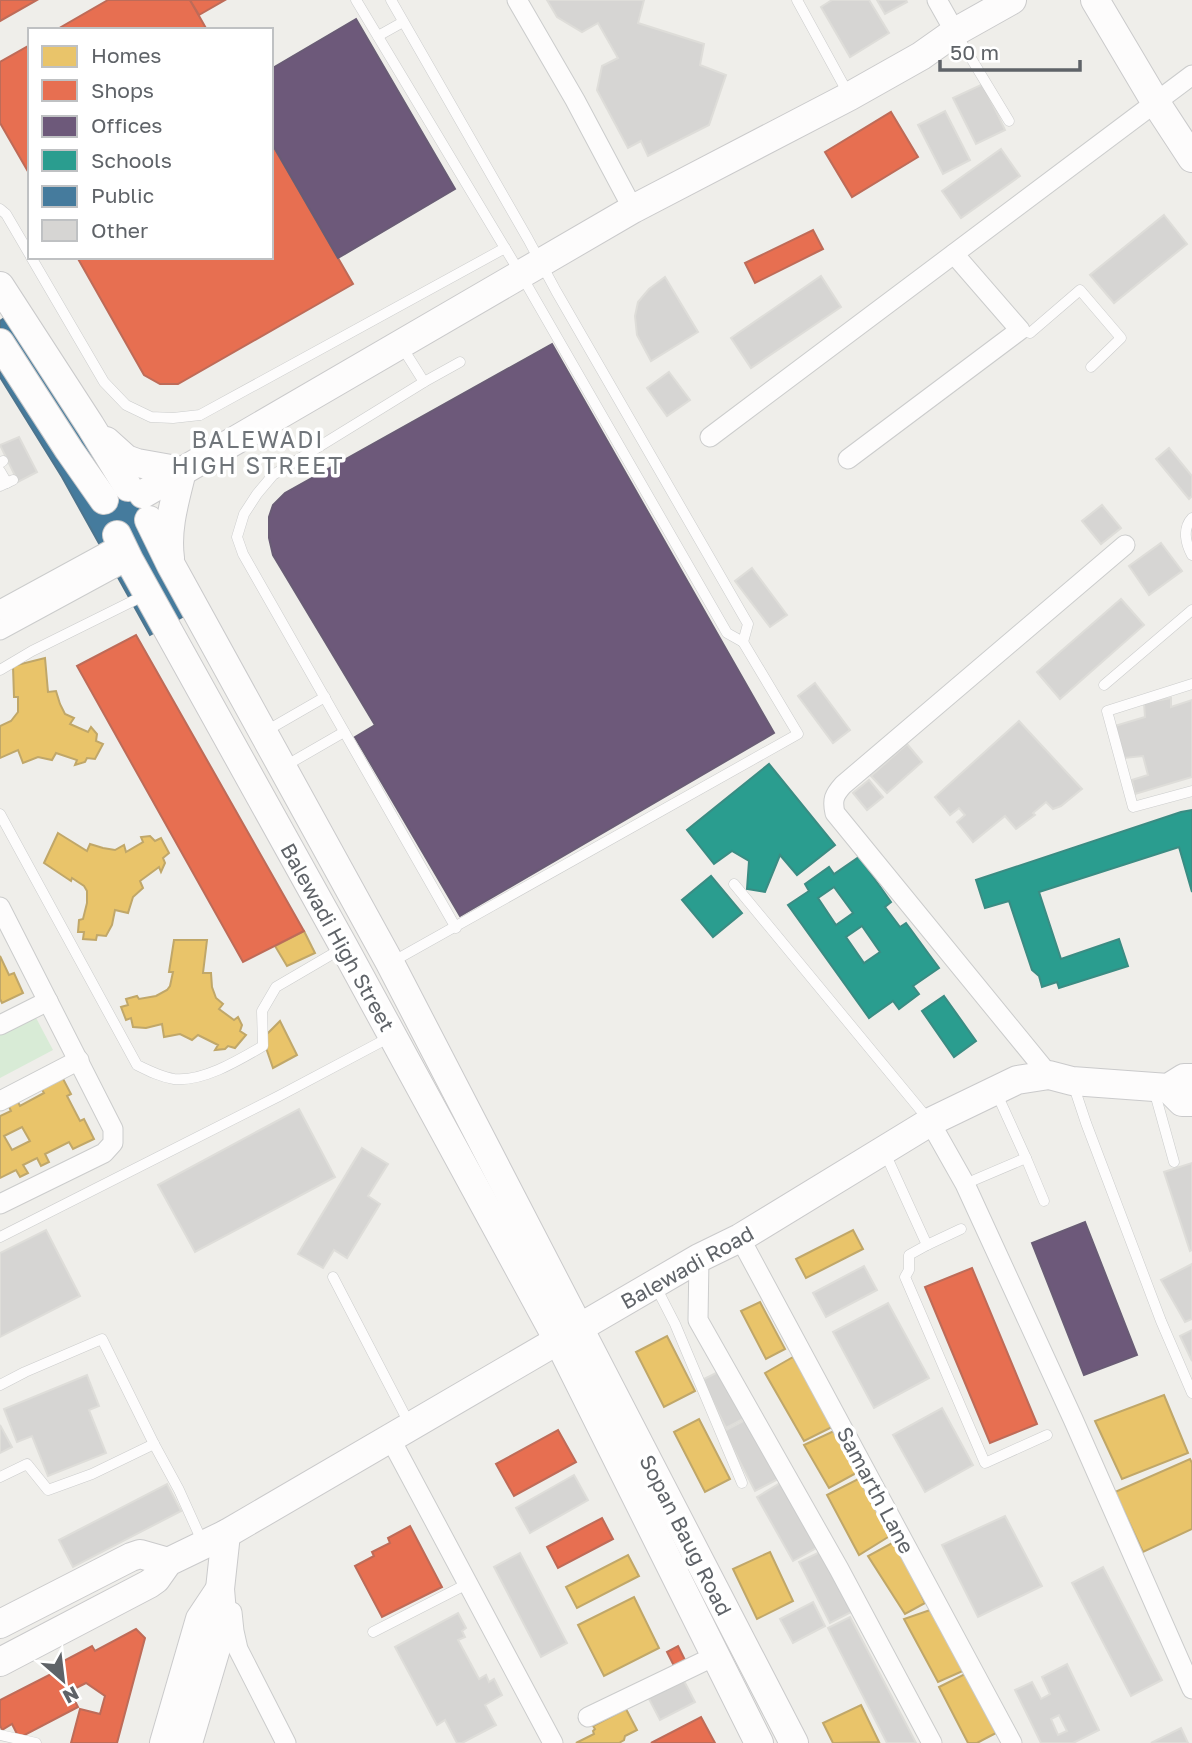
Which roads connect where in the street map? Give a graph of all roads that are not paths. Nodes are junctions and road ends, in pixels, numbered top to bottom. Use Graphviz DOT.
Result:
graph roads {
  1 [pos="356,0"];
  2 [pos="391,0"];
  3 [pos="517,0"];
  4 [pos="797,0"];
  5 [pos="937,0"];
  6 [pos="1012,0"];
  7 [pos="1095,0"];
  8 [pos="403,22"];
  9 [pos="955,32"];
  10 [pos="378,36"];
  11 [pos="1192,75"];
  12 [pos="850,96"];
  13 [pos="1156,103"];
  14 [pos="1009,121"];
  15 [pos="1192,158"];
  16 [pos="0,209"];
  17 [pos="633,209"];
  18 [pos="505,248"];
  19 [pos="28,252"];
  20 [pos="954,254"];
  21 [pos="32,259"];
  22 [pos="530,267"];
  23 [pos="0,286"];
  24 [pos="1020,330"];
  25 [pos="0,342"];
  26 [pos="400,344"];
  27 [pos="460,362"];
  28 [pos="1091,367"];
  29 [pos="9,375"];
  30 [pos="424,382"];
  31 [pos="90,425"];
  32 [pos="709,437"];
  33 [pos="848,459"];
  34 [pos="1,465"];
  35 [pos="182,471"];
  36 [pos="7,483"];
  37 [pos="131,500"];
  38 [pos="1192,518"];
  39 [pos="1125,545"];
  40 [pos="122,547"];
  41 [pos="1192,555"];
  42 [pos="171,565"];
  43 [pos="149,594"];
  44 [pos="0,610"];
  45 [pos="1192,610"];
  46 [pos="0,630"];
  47 [pos="743,642"];
  48 [pos="0,670"];
  49 [pos="1192,684"];
  50 [pos="1104,685"];
  51 [pos="325,697"];
  52 [pos="344,732"];
  53 [pos="263,733"];
  54 [pos="282,768"];
  55 [pos="1192,791"];
  56 [pos="0,814"];
  57 [pos="733,884"];
  58 [pos="1,913"];
  59 [pos="456,928"];
  60 [pos="344,947"];
  61 [pos="390,963"];
  62 [pos="48,1001"];
  63 [pos="0,1025"];
  64 [pos="393,1036"];
  65 [pos="79,1060"];
  66 [pos="1061,1078"];
  67 [pos="1171,1084"];
  68 [pos="995,1090"];
  69 [pos="0,1101"];
  70 [pos="1192,1102"];
  71 [pos="930,1122"];
  72 [pos="883,1150"];
  73 [pos="1026,1158"];
  74 [pos="1174,1162"];
  75 [pos="965,1184"];
  76 [pos="1044,1201"];
  77 [pos="0,1204"];
  78 [pos="961,1229"];
  79 [pos="0,1237"];
  80 [pos="740,1238"];
  81 [pos="927,1245"];
  82 [pos="699,1258"];
  83 [pos="333,1277"];
  84 [pos="654,1283"];
  85 [pos="568,1334"];
  86 [pos="0,1385"];
  87 [pos="1192,1393"];
  88 [pos="400,1432"];
  89 [pos="1047,1435"];
  90 [pos="154,1444"];
  91 [pos="0,1477"];
  92 [pos="742,1483"];
  93 [pos="215,1539"];
  94 [pos="168,1562"];
  95 [pos="468,1583"];
  96 [pos="220,1589"];
  97 [pos="0,1624"];
  98 [pos="373,1632"];
  99 [pos="715,1656"];
  100 [pos="0,1662"];
  101 [pos="1192,1689"];
  102 [pos="588,1717"];
  103 [pos="0,1735"];
  104 [pos="546,1741"];
  105 [pos="36,1743"];
  106 [pos="164,1743"];
  107 [pos="188,1743"];
  108 [pos="286,1743"];
  109 [pos="760,1743"];
  110 [pos="793,1743"];
  111 [pos="932,1743"];
  112 [pos="1012,1743"];
  1 -- 10 [label="lane"];
  2 -- 8 [label="lane"];
  3 -- 17 [label="street"];
  4 -- 12 [label="lane"];
  5 -- 9 [label="street"];
  6 -- 9 [label="street"];
  7 -- 13 [label="street"];
  8 -- 10 [label="lane"];
  8 -- 22 [label="lane"];
  9 -- 12 [label="street"];
  9 -- 14 [label="lane"];
  10 -- 18 [label="lane"];
  11 -- 13 [label="street"];
  12 -- 17 [label="street"];
  13 -- 15 [label="street"];
  13 -- 20 [label="street"];
  16 -- 19 [label="lane"];
  17 -- 22 [label="street"];
  18 -- 21 [label="lane"];
  18 -- 22 [label="lane"];
  20 -- 24 [label="street"];
  20 -- 32 [label="street"];
  22 -- 26 [label="street"];
  22 -- 47 [label="lane"];
  22 -- 47 [label="lane"];
  23 -- 31 [label="street, Balewadi High Street"];
  24 -- 28 [label="lane"];
  24 -- 33 [label="street"];
  25 -- 29 [label="street, Balewadi High Street"];
  26 -- 30 [label="lane"];
  26 -- 35 [label="street"];
  27 -- 30 [label="lane"];
  29 -- 37 [label="street, Balewadi High Street"];
  30 -- 51 [label="lane"];
  31 -- 35 [label="street"];
  31 -- 37 [label="street, Balewadi High Street"];
  34 -- 36 [label="lane"];
  35 -- 37 [label="street"];
  35 -- 42 [label="street"];
  37 -- 40 [label="street"];
  37 -- 40 [label="street, Balewadi High Street"];
  37 -- 42 [label="street, Balewadi High Street"];
  38 -- 41 [label="lane"];
  39 -- 66 [label="street"];
  40 -- 43 [label="street, Balewadi High Street"];
  40 -- 44 [label="street"];
  40 -- 46 [label="street"];
  42 -- 53 [label="street, Balewadi High Street"];
  43 -- 48 [label="lane"];
  43 -- 60 [label="street, Balewadi High Street"];
  45 -- 50 [label="lane"];
  47 -- 59 [label="lane"];
  49 -- 55 [label="lane"];
  51 -- 52 [label="lane"];
  51 -- 53 [label="lane"];
  52 -- 54 [label="lane"];
  52 -- 59 [label="lane"];
  53 -- 54 [label="street, Balewadi High Street"];
  54 -- 61 [label="street, Balewadi High Street"];
  56 -- 60 [label="lane"];
  57 -- 71 [label="lane"];
  58 -- 62 [label="street"];
  59 -- 61 [label="lane"];
  60 -- 64 [label="street, Balewadi High Street"];
  61 -- 85 [label="street, Balewadi High Street"];
  62 -- 63 [label="street"];
  62 -- 65 [label="street"];
  64 -- 79 [label="lane"];
  64 -- 85 [label="street, Balewadi High Street"];
  65 -- 69 [label="street"];
  65 -- 77 [label="street"];
  66 -- 67 [label="street, Balewadi Road"];
  66 -- 68 [label="street, Balewadi Road"];
  66 -- 87 [label="lane"];
  67 -- 70 [label="street, Balewadi Road"];
  67 -- 74 [label="lane"];
  68 -- 71 [label="street, Balewadi Road"];
  68 -- 73 [label="lane"];
  71 -- 72 [label="street, Balewadi Road"];
  71 -- 75 [label="street"];
  72 -- 80 [label="street, Balewadi Road"];
  72 -- 81 [label="lane"];
  73 -- 75 [label="lane"];
  73 -- 76 [label="lane"];
  75 -- 101 [label="street"];
  78 -- 81 [label="lane"];
  80 -- 82 [label="street, Balewadi Road"];
  80 -- 112 [label="street, Samarth Lane"];
  81 -- 89 [label="lane"];
  82 -- 84 [label="street, Balewadi Road"];
  82 -- 111 [label="street"];
  83 -- 88 [label="lane"];
  84 -- 85 [label="street, Balewadi Road"];
  84 -- 92 [label="lane"];
  85 -- 88 [label="street, Balewadi Road"];
  85 -- 99 [label="street, Sopan Baug Road"];
  85 -- 110 [label="street, Sopan Baug Road"];
  86 -- 90 [label="lane"];
  88 -- 93 [label="street, Balewadi Road"];
  88 -- 95 [label="street"];
  90 -- 91 [label="lane"];
  90 -- 93 [label="lane"];
  93 -- 94 [label="street, Balewadi Road"];
  93 -- 96 [label="street"];
  93 -- 108 [label="street"];
  94 -- 97 [label="street"];
  94 -- 100 [label="street"];
  95 -- 98 [label="lane"];
  95 -- 104 [label="street"];
  96 -- 106 [label="street"];
  96 -- 107 [label="street"];
  99 -- 102 [label="street"];
  99 -- 109 [label="street, Sopan Baug Road"];
  103 -- 105 [label="lane"];
}
